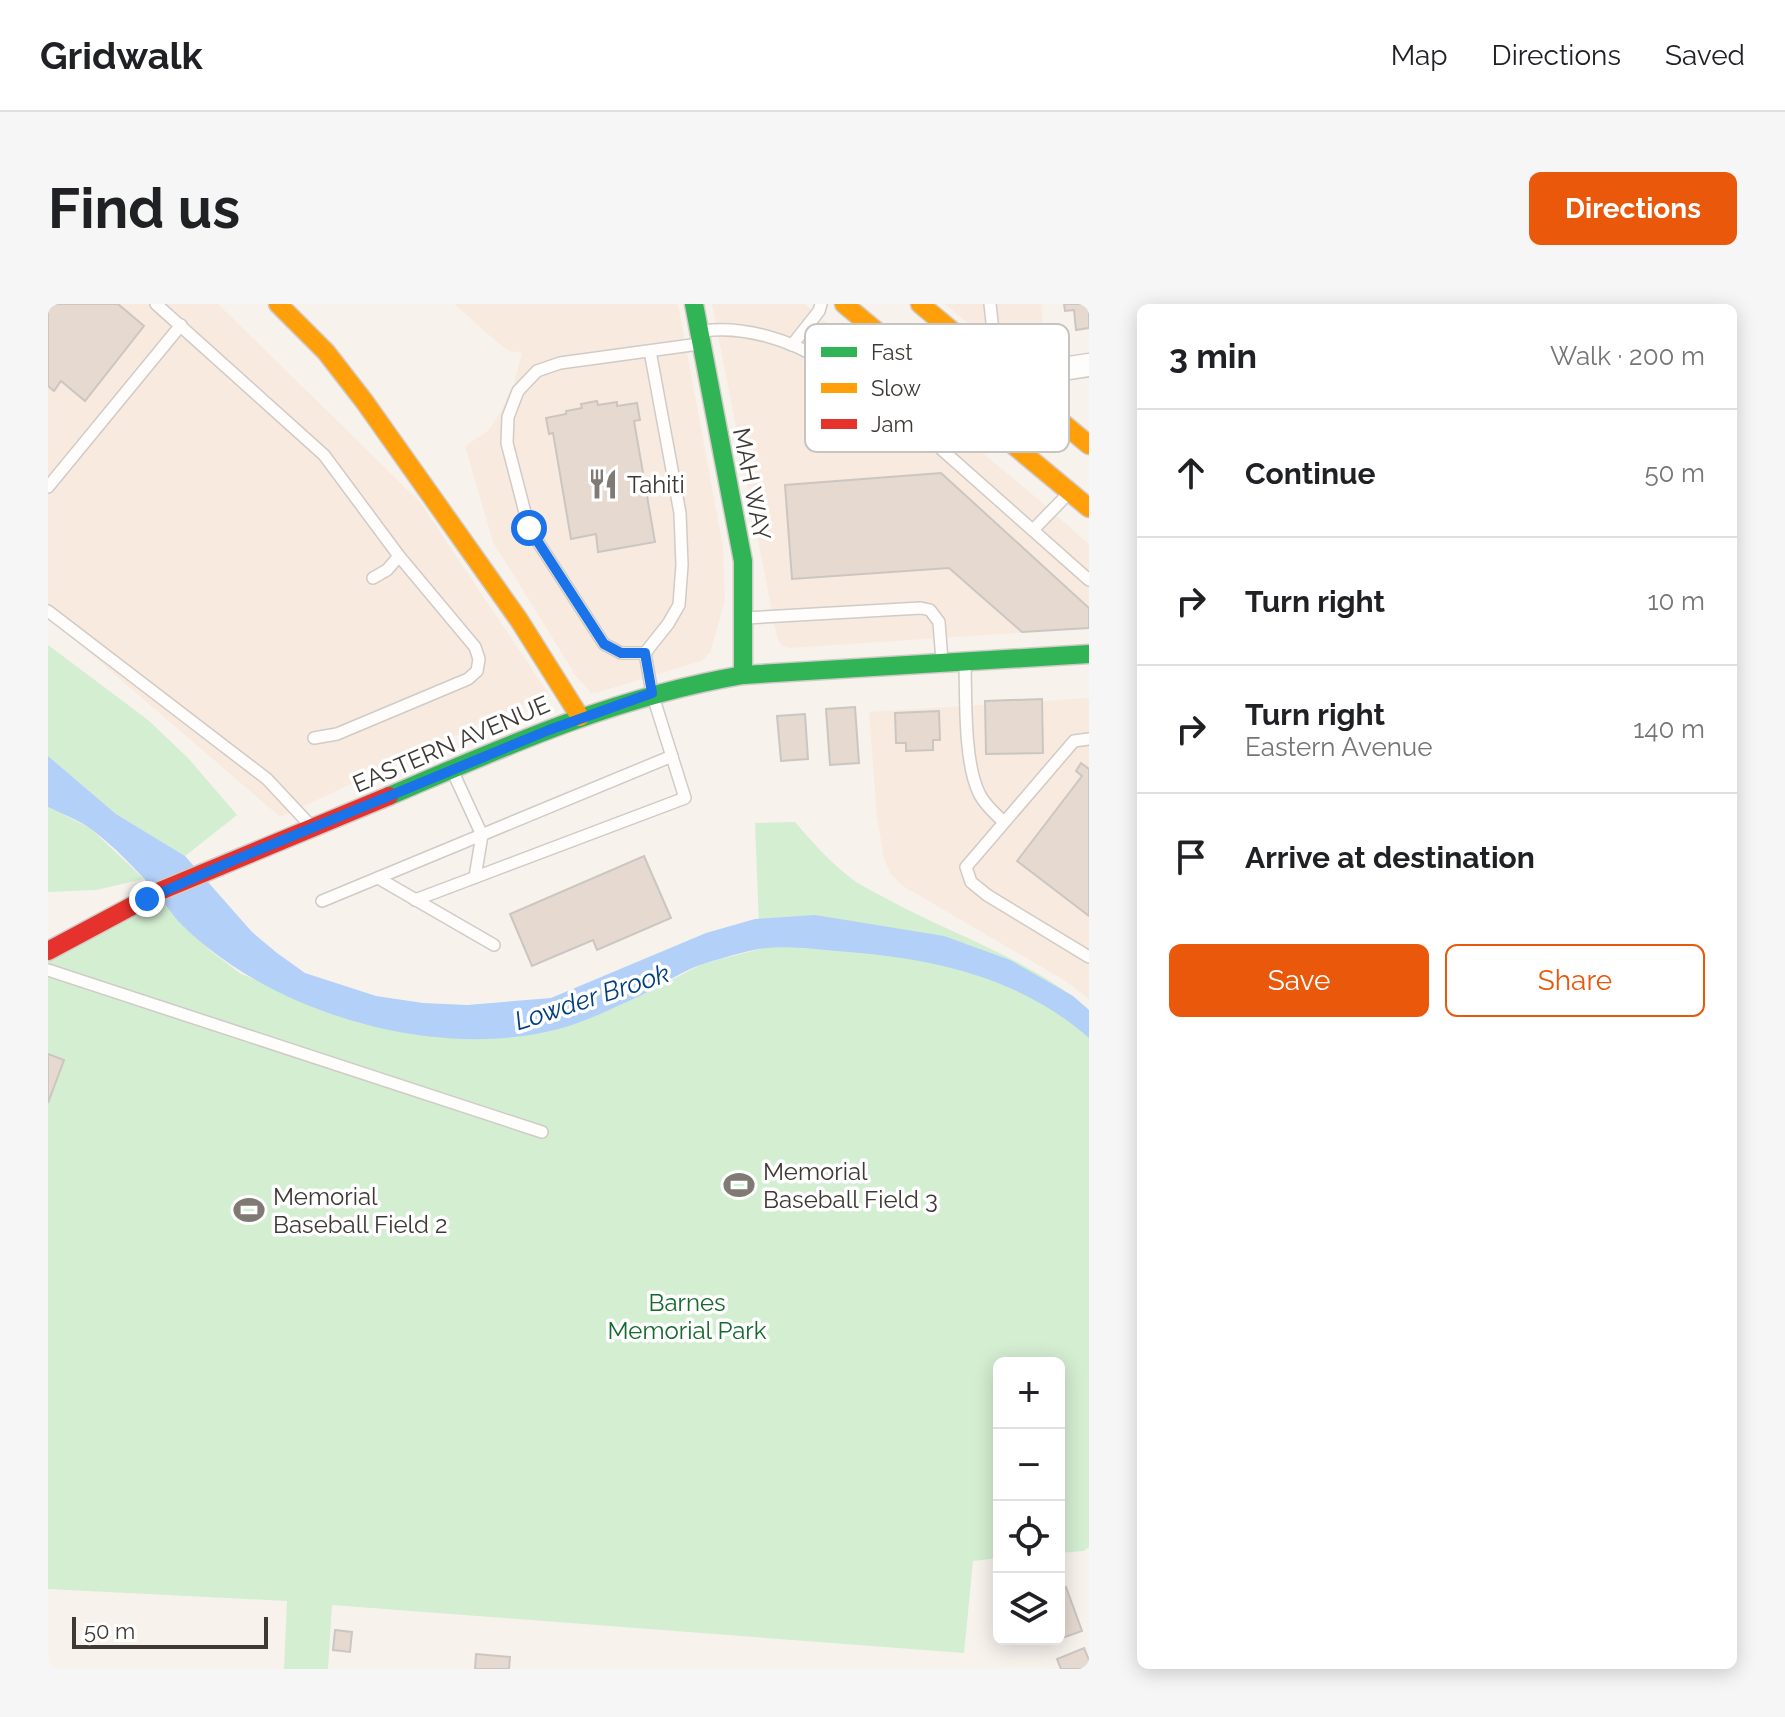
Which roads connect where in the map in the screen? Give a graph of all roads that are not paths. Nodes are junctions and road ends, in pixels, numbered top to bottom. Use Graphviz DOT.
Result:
graph roads {
  1 [pos="156,304"];
  2 [pos="278,304"];
  3 [pos="694,304"];
  4 [pos="821,304"];
  5 [pos="844,304"];
  6 [pos="990,304"];
  7 [pos="930,309"];
  8 [pos="809,324"];
  9 [pos="868,324"];
  10 [pos="948,324"];
  11 [pos="992,324"];
  12 [pos="181,325"];
  13 [pos="805,329"];
  14 [pos="700,338"];
  15 [pos="792,345"];
  16 [pos="650,351"];
  17 [pos="805,352"];
  18 [pos="1089,365"];
  19 [pos="1069,368"];
  20 [pos="1069,428"];
  21 [pos="1089,445"];
  22 [pos="943,452"];
  23 [pos="1022,452"];
  24 [pos="48,487"];
  25 [pos="1070,492"];
  26 [pos="1089,508"];
  27 [pos="1033,530"];
  28 [pos="399,556"];
  29 [pos="373,578"];
  30 [pos="1089,580"];
  31 [pos="48,611"];
  32 [pos="744,618"];
  33 [pos="645,653"];
  34 [pos="1089,654"];
  35 [pos="965,661"];
  36 [pos="942,662"];
  37 [pos="743,675"];
  38 [pos="652,693"];
  39 [pos="580,717"];
  40 [pos="314,738"];
  41 [pos="1089,739"];
  42 [pos="672,756"];
  43 [pos="452,770"];
  44 [pos="1004,822"];
  45 [pos="313,828"];
  46 [pos="482,835"];
  47 [pos="475,877"];
  48 [pos="378,878"];
  49 [pos="415,900"];
  50 [pos="322,901"];
  51 [pos="494,945"];
  52 [pos="48,951"];
  53 [pos="1089,957"];
  54 [pos="48,970"];
  55 [pos="542,1132"];
  1 -- 12 [label="lane"];
  2 -- 39 [label="main road"];
  3 -- 14 [label="main road, MAH WAY"];
  4 -- 8 [label="lane"];
  5 -- 9 [label="main road"];
  6 -- 11 [label="lane"];
  7 -- 10 [label="main road"];
  12 -- 24 [label="lane"];
  12 -- 28 [label="lane"];
  13 -- 15 [label="lane"];
  14 -- 15 [label="lane"];
  14 -- 16 [label="lane"];
  14 -- 32 [label="main road, MAH WAY"];
  15 -- 17 [label="lane"];
  16 -- 33 [label="lane"];
  16 -- 33 [label="lane"];
  18 -- 19 [label="street"];
  20 -- 21 [label="main road"];
  22 -- 27 [label="lane"];
  23 -- 25 [label="main road"];
  25 -- 26 [label="main road"];
  25 -- 27 [label="lane"];
  27 -- 30 [label="lane"];
  28 -- 29 [label="lane"];
  28 -- 40 [label="lane"];
  31 -- 45 [label="lane"];
  32 -- 36 [label="lane"];
  32 -- 37 [label="main road, MAH WAY"];
  33 -- 38 [label="lane"];
  34 -- 35 [label="main road, EASTERN AVENUE"];
  35 -- 36 [label="main road, EASTERN AVENUE"];
  35 -- 44 [label="lane"];
  36 -- 37 [label="main road, EASTERN AVENUE"];
  37 -- 38 [label="main road, EASTERN AVENUE"];
  38 -- 39 [label="main road, EASTERN AVENUE"];
  38 -- 42 [label="lane"];
  39 -- 43 [label="main road, EASTERN AVENUE"];
  41 -- 44 [label="lane"];
  42 -- 46 [label="lane"];
  42 -- 47 [label="lane"];
  43 -- 45 [label="main road, EASTERN AVENUE"];
  43 -- 46 [label="lane"];
  44 -- 53 [label="lane"];
  45 -- 52 [label="main road, EASTERN AVENUE"];
  46 -- 47 [label="lane"];
  46 -- 48 [label="lane"];
  47 -- 49 [label="lane"];
  48 -- 49 [label="lane"];
  48 -- 50 [label="lane"];
  49 -- 51 [label="lane"];
  54 -- 55 [label="lane"];
}
